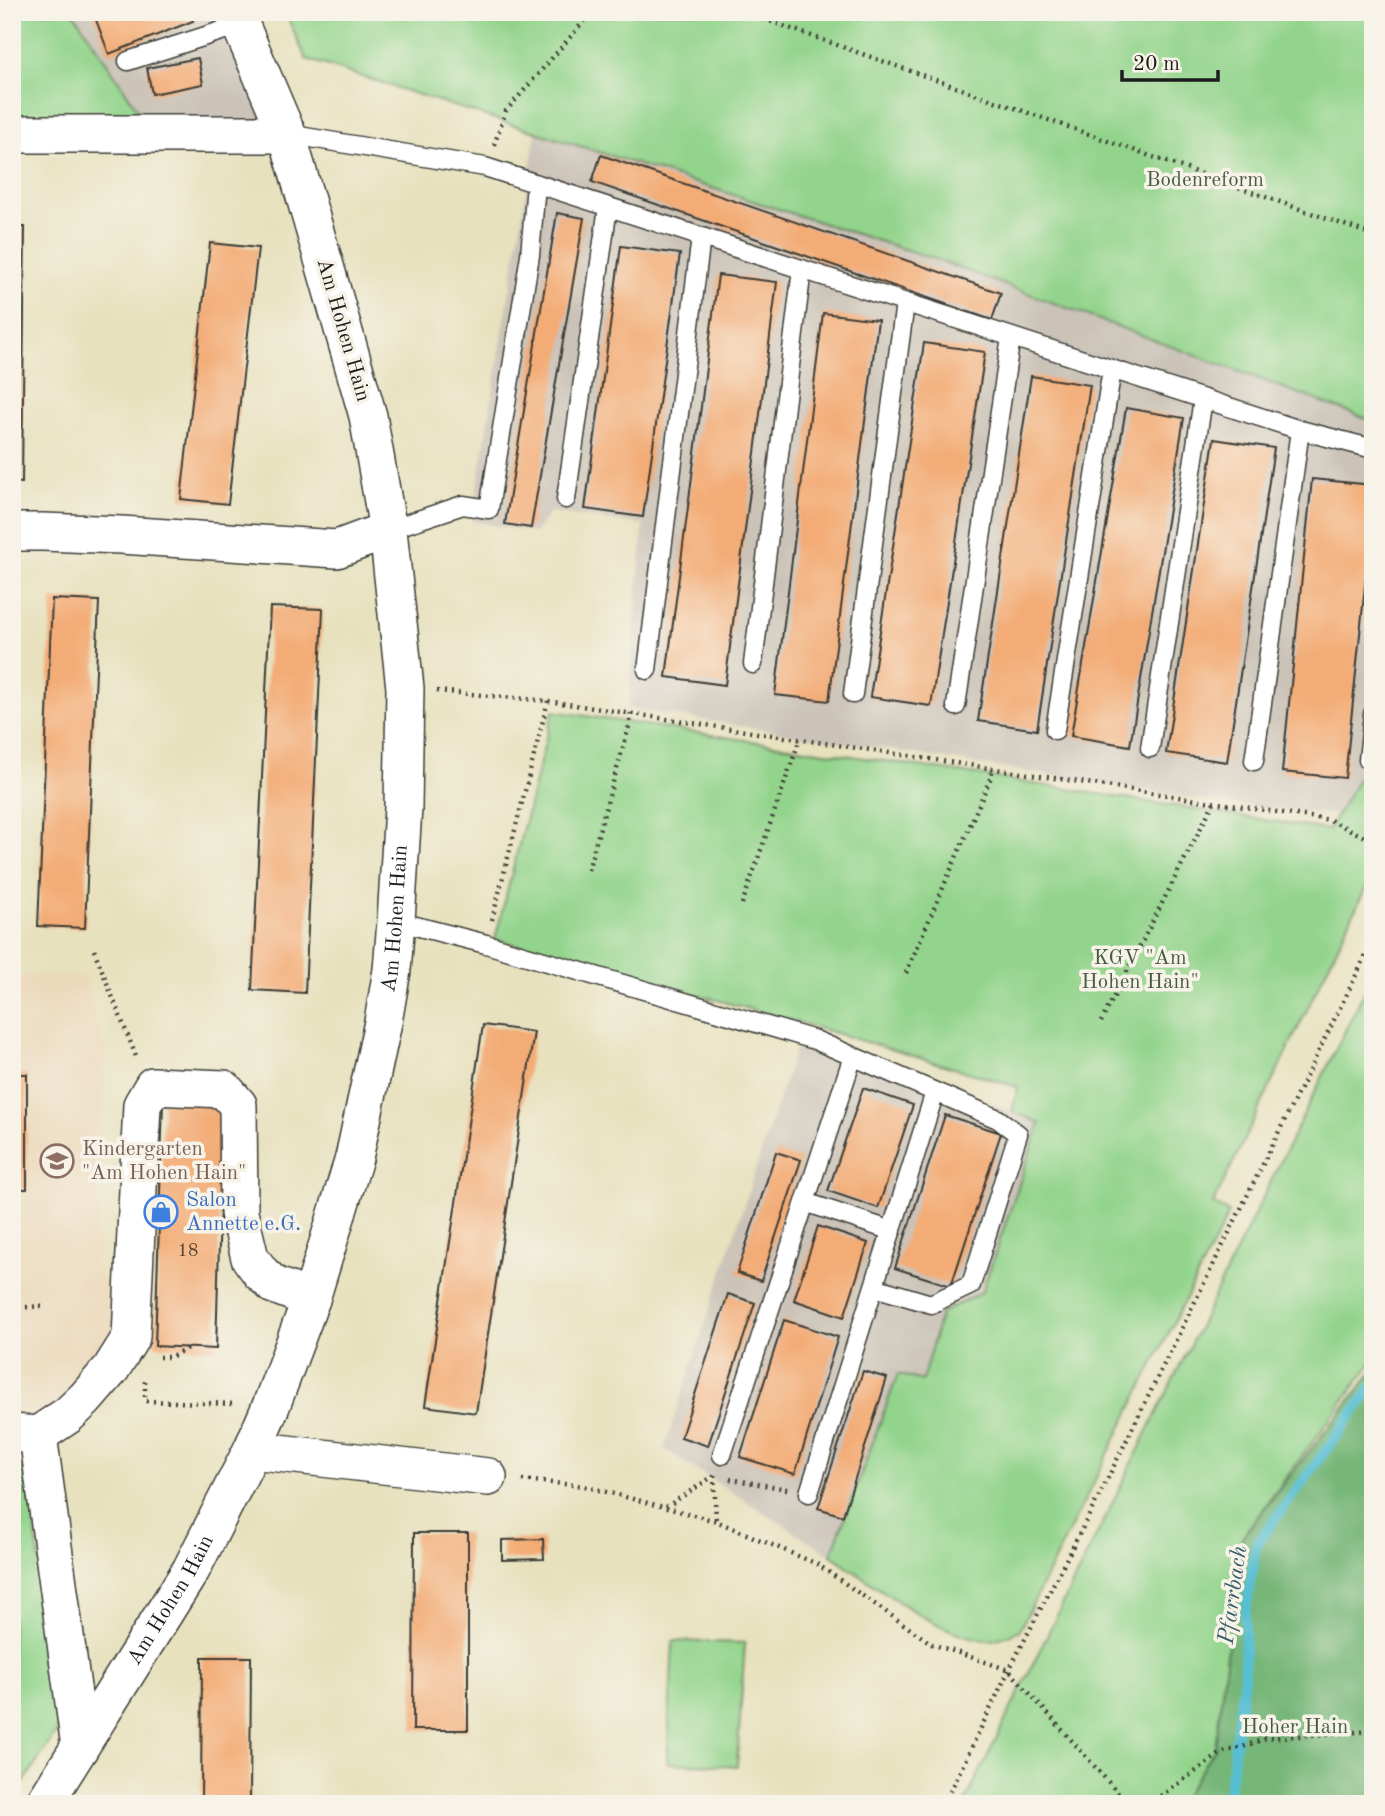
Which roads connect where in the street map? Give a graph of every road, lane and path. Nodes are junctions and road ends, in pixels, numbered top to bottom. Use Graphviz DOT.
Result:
graph roads {
  1 [pos="592,12"];
  2 [pos="744,12"];
  3 [pos="238,18"];
  4 [pos="128,61"];
  5 [pos="12,134"];
  6 [pos="287,134"];
  7 [pos="486,168"];
  8 [pos="536,184"];
  9 [pos="608,207"];
  10 [pos="1373,235"];
  11 [pos="701,237"];
  12 [pos="802,269"];
  13 [pos="905,303"];
  14 [pos="1011,337"];
  15 [pos="1112,369"];
  16 [pos="1203,399"];
  17 [pos="1300,430"];
  18 [pos="1373,450"];
  19 [pos="566,499"];
  20 [pos="388,530"];
  21 [pos="12,532"];
  22 [pos="752,664"];
  23 [pos="648,670"];
  24 [pos="405,688"];
  25 [pos="853,694"];
  26 [pos="548,701"];
  27 [pos="956,706"];
  28 [pos="631,713"];
  29 [pos="1373,715"];
  30 [pos="1055,730"];
  31 [pos="800,739"];
  32 [pos="1150,748"];
  33 [pos="1368,760"];
  34 [pos="1254,761"];
  35 [pos="992,768"];
  36 [pos="1214,802"];
  37 [pos="1373,841"];
  38 [pos="588,870"];
  39 [pos="742,904"];
  40 [pos="397,921"];
  41 [pos="1373,941"];
  42 [pos="486,944"];
  43 [pos="94,950"];
  44 [pos="906,972"];
  45 [pos="1101,1022"];
  46 [pos="853,1056"];
  47 [pos="935,1092"];
  48 [pos="142,1105"];
  49 [pos="805,1202"];
  50 [pos="892,1231"];
  51 [pos="874,1287"];
  52 [pos="312,1299"];
  53 [pos="45,1307"];
  54 [pos="12,1308"];
  55 [pos="138,1347"];
  56 [pos="187,1348"];
  57 [pos="145,1379"];
  58 [pos="271,1406"];
  59 [pos="25,1434"];
  60 [pos="252,1450"];
  61 [pos="722,1455"];
  62 [pos="713,1476"];
  63 [pos="488,1477"];
  64 [pos="809,1493"];
  65 [pos="666,1508"];
  66 [pos="716,1521"];
  67 [pos="1009,1670"];
  68 [pos="1373,1731"];
  69 [pos="80,1747"];
  70 [pos="44,1804"];
  71 [pos="944,1804"];
  72 [pos="1128,1804"];
  73 [pos="1149,1804"];
  1 -- 7 [label="path"];
  2 -- 10 [label="path"];
  3 -- 4 [label="lane"];
  3 -- 6 [label="street, Am Hohen Hain"];
  5 -- 6 [label="street"];
  6 -- 7 [label="lane"];
  6 -- 20 [label="street, Am Hohen Hain"];
  7 -- 8 [label="lane"];
  8 -- 9 [label="lane"];
  8 -- 20 [label="lane"];
  9 -- 11 [label="lane"];
  9 -- 19 [label="lane"];
  11 -- 12 [label="lane"];
  11 -- 23 [label="lane"];
  12 -- 13 [label="lane"];
  12 -- 22 [label="lane"];
  13 -- 14 [label="lane"];
  13 -- 25 [label="lane"];
  14 -- 15 [label="lane"];
  14 -- 27 [label="lane"];
  15 -- 16 [label="lane"];
  15 -- 30 [label="lane"];
  16 -- 17 [label="lane"];
  16 -- 32 [label="lane"];
  17 -- 18 [label="lane"];
  17 -- 34 [label="lane"];
  20 -- 21 [label="street"];
  20 -- 24 [label="street, Am Hohen Hain"];
  24 -- 26 [label="path"];
  24 -- 40 [label="street, Am Hohen Hain"];
  26 -- 28 [label="path"];
  26 -- 42 [label="path"];
  28 -- 31 [label="path"];
  28 -- 38 [label="path"];
  29 -- 33 [label="lane"];
  31 -- 35 [label="path"];
  31 -- 39 [label="path"];
  35 -- 36 [label="path"];
  35 -- 44 [label="path"];
  36 -- 37 [label="path"];
  36 -- 45 [label="path"];
  40 -- 42 [label="lane"];
  40 -- 52 [label="street, Am Hohen Hain"];
  41 -- 67 [label="path"];
  42 -- 46 [label="lane"];
  43 -- 48 [label="path"];
  46 -- 47 [label="lane"];
  46 -- 49 [label="lane"];
  47 -- 50 [label="lane"];
  47 -- 51 [label="lane"];
  48 -- 52 [label="street"];
  48 -- 55 [label="street"];
  49 -- 50 [label="lane"];
  49 -- 61 [label="lane"];
  50 -- 51 [label="lane"];
  51 -- 64 [label="lane"];
  52 -- 58 [label="street, Am Hohen Hain"];
  53 -- 54 [label="path"];
  55 -- 56 [label="path"];
  55 -- 59 [label="street"];
  57 -- 58 [label="path"];
  58 -- 60 [label="street, Am Hohen Hain"];
  59 -- 69 [label="street"];
  60 -- 63 [label="street"];
  60 -- 69 [label="street, Am Hohen Hain"];
  61 -- 62 [label="path"];
  62 -- 64 [label="path"];
  62 -- 65 [label="path"];
  62 -- 66 [label="path"];
  63 -- 65 [label="path"];
  65 -- 66 [label="path"];
  66 -- 67 [label="path"];
  67 -- 71 [label="path"];
  67 -- 72 [label="path"];
  68 -- 73 [label="path"];
  69 -- 70 [label="street, Am Hohen Hain"];
}
